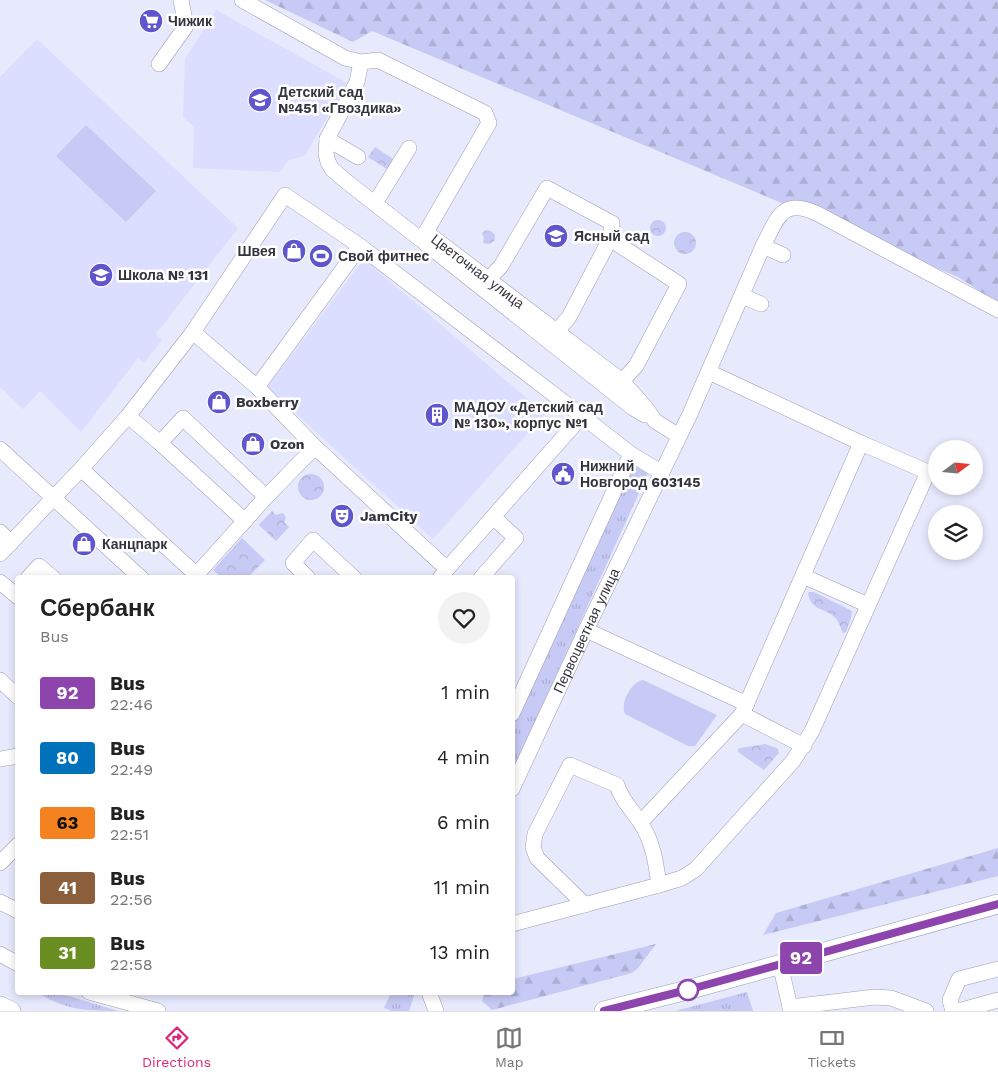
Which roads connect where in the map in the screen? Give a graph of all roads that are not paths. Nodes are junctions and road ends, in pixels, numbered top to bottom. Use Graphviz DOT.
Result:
graph roads {
  1 [pos="181,0"];
  2 [pos="242,0"];
  3 [pos="361,62"];
  4 [pos="159,64"];
  5 [pos="327,139"];
  6 [pos="409,148"];
  7 [pos="358,157"];
  8 [pos="375,203"];
  9 [pos="423,235"];
  10 [pos="610,239"];
  11 [pos="360,246"];
  12 [pos="763,246"];
  13 [pos="783,255"];
  14 [pos="490,279"];
  15 [pos="742,296"];
  16 [pos="761,304"];
  17 [pos="998,310"];
  18 [pos="558,330"];
  19 [pos="193,332"];
  20 [pos="709,372"];
  21 [pos="622,381"];
  22 [pos="257,388"];
  23 [pos="128,416"];
  24 [pos="582,416"];
  25 [pos="655,422"];
  26 [pos="679,436"];
  27 [pos="160,443"];
  28 [pos="861,443"];
  29 [pos="315,447"];
  30 [pos="0,449"];
  31 [pos="631,454"];
  32 [pos="81,469"];
  33 [pos="662,473"];
  34 [pos="266,497"];
  35 [pos="53,498"];
  36 [pos="493,517"];
  37 [pos="245,521"];
  38 [pos="0,532"];
  39 [pos="11,542"];
  40 [pos="0,554"];
  41 [pos="443,573"];
  42 [pos="31,575"];
  43 [pos="50,575"];
  44 [pos="138,575"];
  45 [pos="197,575"];
  46 [pos="199,575"];
  47 [pos="305,575"];
  48 [pos="351,575"];
  49 [pos="484,575"];
  50 [pos="803,576"];
  51 [pos="0,582"];
  52 [pos="15,592"];
  53 [pos="868,605"];
  54 [pos="586,630"];
  55 [pos="0,680"];
  56 [pos="15,694"];
  57 [pos="515,707"];
  58 [pos="744,709"];
  59 [pos="804,746"];
  60 [pos="15,756"];
  61 [pos="0,759"];
  62 [pos="515,783"];
  63 [pos="641,822"];
  64 [pos="15,847"];
  65 [pos="0,863"];
  66 [pos="659,885"];
  67 [pos="998,904"];
  68 [pos="584,905"];
  69 [pos="515,923"];
  70 [pos="0,954"];
  71 [pos="15,962"];
  72 [pos="780,964"];
  73 [pos="998,969"];
  74 [pos="100,995"];
  75 [pos="430,995"];
  76 [pos="998,1000"];
  77 [pos="0,1006"];
  78 [pos="791,1009"];
  79 [pos="11,1011"];
  80 [pos="158,1011"];
  81 [pos="436,1011"];
  82 [pos="604,1011"];
  83 [pos="926,1011"];
  84 [pos="953,1011"];
  85 [pos="958,1011"];
  1 -- 4 [label="street"];
  2 -- 3 [label="street, Цветочная улица"];
  3 -- 5 [label="street"];
  3 -- 9 [label="street, Цветочная улица"];
  5 -- 7 [label="street"];
  5 -- 8 [label="street"];
  6 -- 8 [label="street"];
  8 -- 9 [label="street"];
  9 -- 14 [label="street, Цветочная улица"];
  9 -- 25 [label="street"];
  10 -- 14 [label="street"];
  10 -- 18 [label="street"];
  10 -- 21 [label="street"];
  11 -- 19 [label="street"];
  11 -- 22 [label="street"];
  11 -- 24 [label="street"];
  12 -- 13 [label="street"];
  12 -- 15 [label="street, Первоцветная улица"];
  12 -- 17 [label="street, Первоцветная улица"];
  14 -- 18 [label="street, Цветочная улица"];
  15 -- 16 [label="street"];
  15 -- 20 [label="street, Первоцветная улица"];
  18 -- 21 [label="street, Цветочная улица"];
  19 -- 22 [label="street"];
  19 -- 23 [label="street"];
  20 -- 26 [label="street, Первоцветная улица"];
  20 -- 28 [label="street"];
  21 -- 25 [label="street, Цветочная улица"];
  22 -- 29 [label="street"];
  23 -- 27 [label="street"];
  23 -- 32 [label="street"];
  24 -- 31 [label="street"];
  24 -- 36 [label="street"];
  25 -- 26 [label="street, Цветочная улица"];
  26 -- 33 [label="street, Первоцветная улица"];
  27 -- 34 [label="street"];
  27 -- 37 [label="street"];
  28 -- 50 [label="street"];
  28 -- 53 [label="street"];
  29 -- 34 [label="street"];
  29 -- 41 [label="street"];
  30 -- 35 [label="street"];
  31 -- 33 [label="street"];
  31 -- 57 [label="street"];
  32 -- 35 [label="street"];
  32 -- 45 [label="street"];
  33 -- 54 [label="street, Первоцветная улица"];
  34 -- 37 [label="street"];
  35 -- 39 [label="street"];
  35 -- 44 [label="street"];
  36 -- 41 [label="street"];
  36 -- 49 [label="street"];
  37 -- 46 [label="street"];
  38 -- 39 [label="street"];
  39 -- 40 [label="street"];
  42 -- 43 [label="street"];
  47 -- 48 [label="street"];
  50 -- 53 [label="street"];
  50 -- 58 [label="street"];
  51 -- 52 [label="street"];
  53 -- 59 [label="street"];
  54 -- 58 [label="street"];
  54 -- 62 [label="street, Первоцветная улица"];
  55 -- 56 [label="street"];
  58 -- 59 [label="street"];
  58 -- 63 [label="street"];
  59 -- 66 [label="street"];
  60 -- 61 [label="street"];
  63 -- 66 [label="street"];
  63 -- 68 [label="street"];
  64 -- 65 [label="street"];
  66 -- 68 [label="street"];
  67 -- 72 [label="main road"];
  68 -- 69 [label="street"];
  70 -- 71 [label="street"];
  72 -- 78 [label="street"];
  72 -- 82 [label="main road"];
  73 -- 84 [label="street"];
  74 -- 80 [label="street"];
  75 -- 81 [label="street"];
  76 -- 85 [label="street"];
  77 -- 79 [label="main road"];
  78 -- 83 [label="street"];
}
